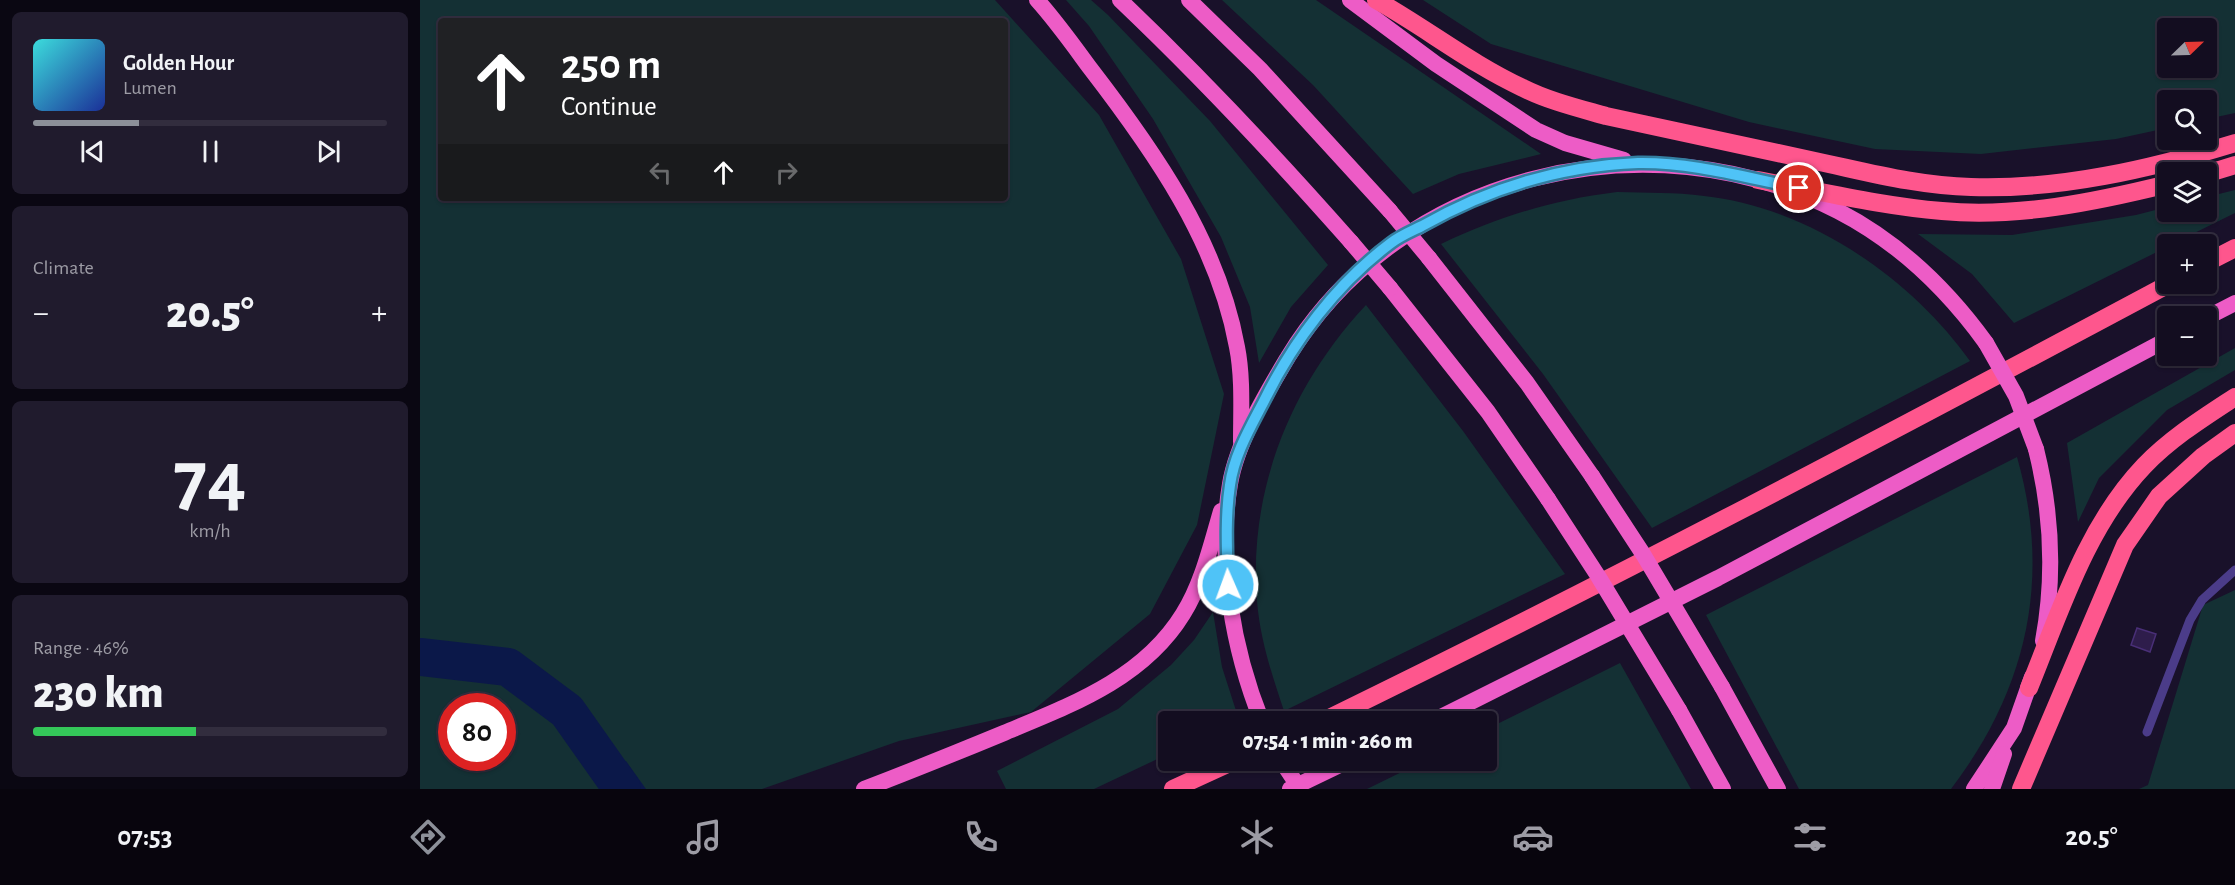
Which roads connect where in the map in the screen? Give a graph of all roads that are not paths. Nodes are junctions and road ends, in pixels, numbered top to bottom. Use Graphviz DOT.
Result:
graph roads {
  1 [pos="1037,0"];
  2 [pos="1120,0"];
  3 [pos="1189,0"];
  4 [pos="1350,0"];
  5 [pos="1376,0"];
  6 [pos="2235,143"];
  7 [pos="1639,163"];
  8 [pos="2235,165"];
  9 [pos="2217,171"];
  10 [pos="1758,180"];
  11 [pos="2157,186"];
  12 [pos="2235,248"];
  13 [pos="2217,257"];
  14 [pos="2157,290"];
  15 [pos="2235,303"];
  16 [pos="2217,312"];
  17 [pos="2157,345"];
  18 [pos="2235,397"];
  19 [pos="2235,433"];
  20 [pos="1241,446"];
  21 [pos="1230,484"];
  22 [pos="2235,570"];
  23 [pos="2029,688"];
  24 [pos="1258,711"];
  25 [pos="1343,711"];
  26 [pos="1453,711"];
  27 [pos="2014,728"];
  28 [pos="2147,732"];
  29 [pos="1212,771"];
  30 [pos="1288,771"];
  31 [pos="1327,771"];
  32 [pos="864,789"];
  33 [pos="1173,789"];
  34 [pos="1290,789"];
  35 [pos="1300,789"];
  36 [pos="1723,789"];
  37 [pos="1778,789"];
  38 [pos="1974,789"];
  39 [pos="1992,789"];
  40 [pos="2021,789"];
  1 -- 20 [label="highway"];
  2 -- 36 [label="highway, bridge"];
  3 -- 37 [label="highway, bridge"];
  4 -- 7 [label="highway"];
  5 -- 6 [label="highway"];
  7 -- 10 [label="highway"];
  7 -- 20 [label="highway"];
  8 -- 9 [label="highway"];
  10 -- 11 [label="highway"];
  10 -- 23 [label="highway, bridge"];
  12 -- 13 [label="highway"];
  14 -- 25 [label="highway"];
  15 -- 16 [label="highway"];
  17 -- 26 [label="highway"];
  18 -- 23 [label="highway"];
  19 -- 40 [label="highway"];
  20 -- 21 [label="highway"];
  21 -- 24 [label="highway"];
  21 -- 32 [label="highway"];
  22 -- 28 [label="lane"];
  23 -- 27 [label="highway"];
  27 -- 38 [label="highway"];
  27 -- 39 [label="highway"];
  29 -- 33 [label="highway"];
  30 -- 35 [label="highway, bridge"];
  31 -- 34 [label="highway"];
}
